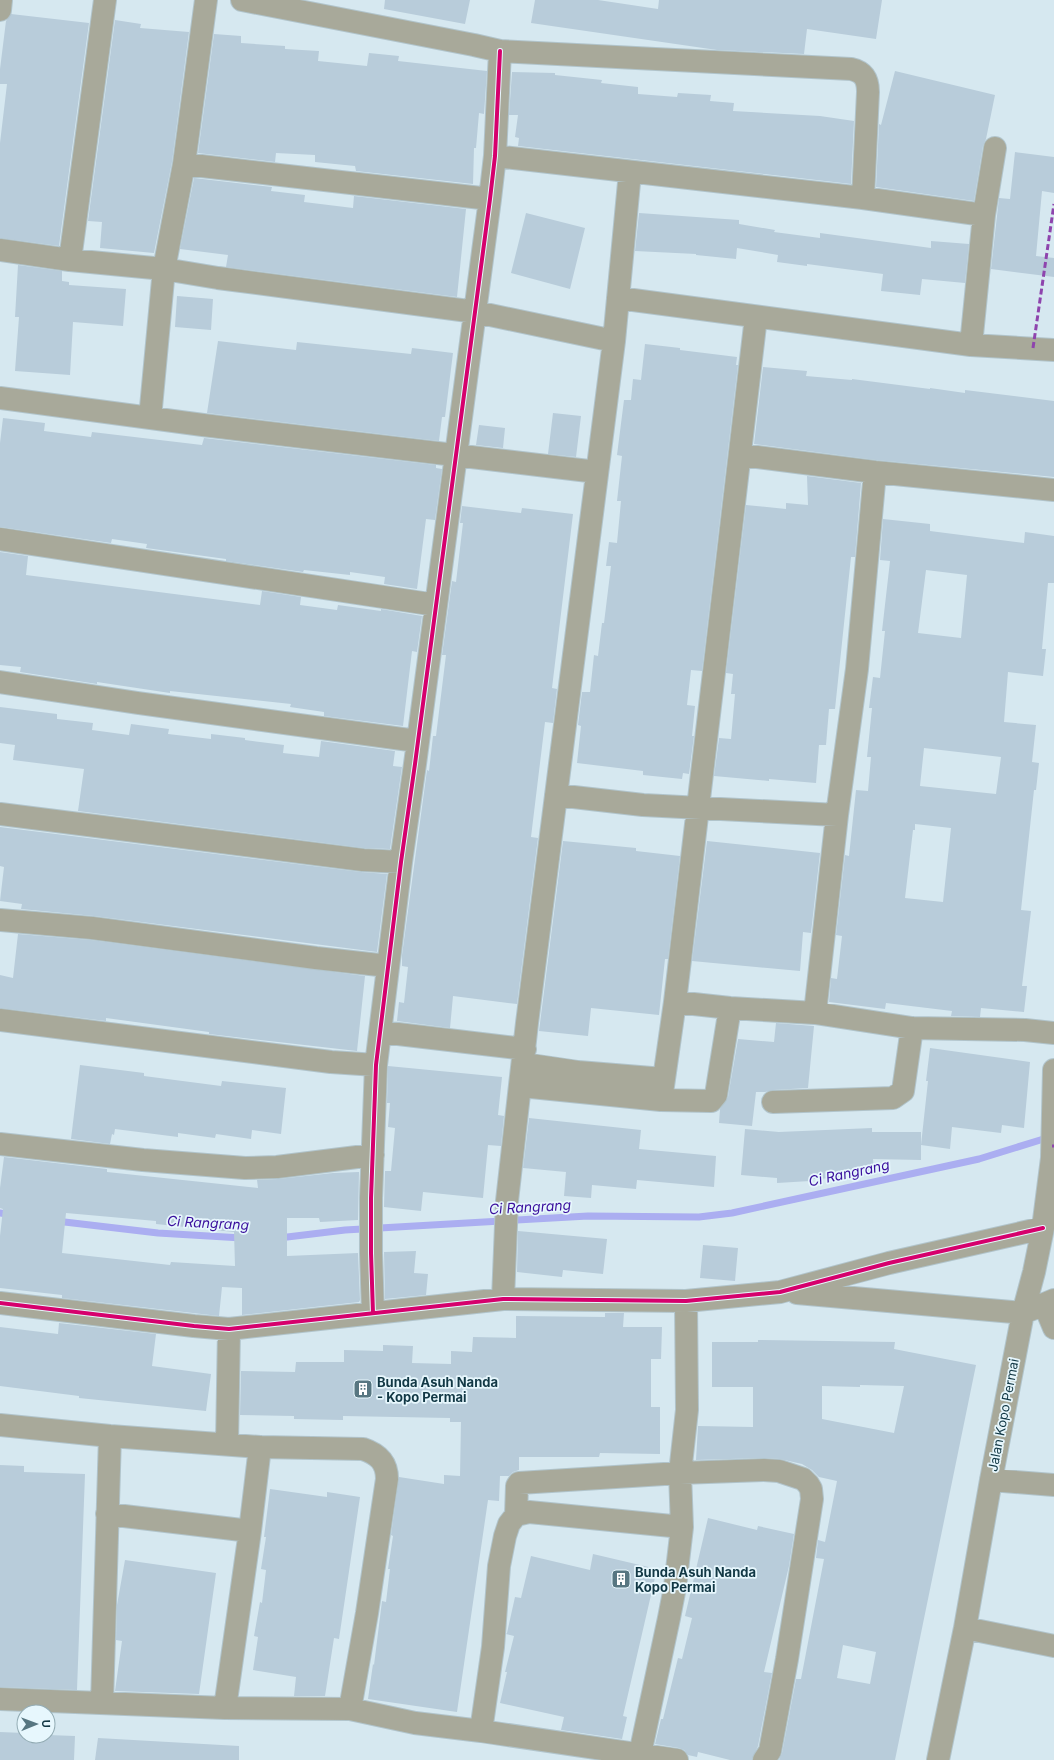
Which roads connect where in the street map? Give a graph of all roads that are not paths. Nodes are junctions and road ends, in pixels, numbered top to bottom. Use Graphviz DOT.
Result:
graph roads {
  1 [pos="1,0"];
  2 [pos="105,0"];
  3 [pos="206,0"];
  4 [pos="242,0"];
  5 [pos="0,10"];
  6 [pos="500,51"];
  7 [pos="995,148"];
  8 [pos="495,156"];
  9 [pos="184,164"];
  10 [pos="630,172"];
  11 [pos="863,198"];
  12 [pos="490,199"];
  13 [pos="984,215"];
  14 [pos="0,250"];
  15 [pos="70,260"];
  16 [pos="164,269"];
  17 [pos="618,298"];
  18 [pos="476,312"];
  19 [pos="756,317"];
  20 [pos="614,341"];
  21 [pos="971,345"];
  22 [pos="1054,350"];
  23 [pos="0,398"];
  24 [pos="150,418"];
  25 [pos="741,454"];
  26 [pos="456,457"];
  27 [pos="597,472"];
  28 [pos="875,472"];
  29 [pos="1054,490"];
  30 [pos="0,539"];
  31 [pos="436,605"];
  32 [pos="0,682"];
  33 [pos="417,741"];
  34 [pos="556,795"];
  35 [pos="698,808"];
  36 [pos="0,814"];
  37 [pos="837,815"];
  38 [pos="401,862"];
  39 [pos="0,920"];
  40 [pos="388,966"];
  41 [pos="675,1002"];
  42 [pos="730,1008"];
  43 [pos="815,1013"];
  44 [pos="0,1020"];
  45 [pos="912,1028"];
  46 [pos="381,1032"];
  47 [pos="1054,1033"];
  48 [pos="524,1056"];
  49 [pos="376,1065"];
  50 [pos="1054,1070"];
  51 [pos="664,1078"];
  52 [pos="577,1081"];
  53 [pos="521,1086"];
  54 [pos="661,1100"];
  55 [pos="773,1102"];
  56 [pos="0,1144"];
  57 [pos="373,1155"];
  58 [pos="1043,1228"];
  59 [pos="780,1292"];
  60 [pos="503,1299"];
  61 [pos="686,1301"];
  62 [pos="1049,1302"];
  63 [pos="0,1303"];
  64 [pos="373,1313"];
  65 [pos="1023,1313"];
  66 [pos="1054,1328"];
  67 [pos="229,1329"];
  68 [pos="0,1426"];
  69 [pos="110,1436"];
  70 [pos="227,1444"];
  71 [pos="260,1447"];
  72 [pos="680,1473"];
  73 [pos="991,1480"];
  74 [pos="1054,1484"];
  75 [pos="107,1514"];
  76 [pos="516,1515"];
  77 [pos="682,1527"];
  78 [pos="250,1531"];
  79 [pos="965,1628"];
  80 [pos="1054,1646"];
  81 [pos="0,1698"];
  82 [pos="102,1703"];
  83 [pos="225,1708"];
  84 [pos="350,1709"];
  85 [pos="481,1731"];
  86 [pos="640,1754"];
  87 [pos="677,1760"];
  88 [pos="764,1760"];
  89 [pos="938,1760"];
  1 -- 5 [label="street"];
  2 -- 15 [label="street"];
  3 -- 9 [label="street"];
  4 -- 6 [label="street"];
  6 -- 8 [label="street"];
  6 -- 11 [label="street"];
  7 -- 13 [label="street"];
  8 -- 10 [label="street"];
  8 -- 12 [label="street"];
  9 -- 12 [label="street"];
  9 -- 16 [label="street"];
  10 -- 11 [label="street"];
  10 -- 17 [label="street"];
  11 -- 13 [label="street"];
  12 -- 18 [label="street"];
  13 -- 21 [label="street"];
  14 -- 15 [label="street"];
  15 -- 16 [label="street"];
  16 -- 18 [label="street"];
  16 -- 24 [label="street"];
  17 -- 19 [label="street"];
  17 -- 20 [label="street"];
  18 -- 20 [label="street"];
  18 -- 26 [label="street"];
  19 -- 21 [label="street"];
  19 -- 25 [label="street"];
  20 -- 27 [label="street"];
  21 -- 22 [label="street"];
  23 -- 24 [label="street"];
  24 -- 26 [label="street"];
  25 -- 28 [label="street"];
  25 -- 35 [label="street"];
  26 -- 27 [label="street"];
  26 -- 31 [label="street"];
  27 -- 34 [label="street"];
  28 -- 29 [label="street"];
  28 -- 37 [label="street"];
  30 -- 31 [label="street"];
  31 -- 33 [label="street"];
  32 -- 33 [label="street"];
  33 -- 38 [label="street"];
  34 -- 35 [label="street"];
  34 -- 48 [label="street"];
  35 -- 37 [label="street"];
  35 -- 41 [label="street"];
  36 -- 38 [label="street"];
  37 -- 43 [label="street"];
  38 -- 40 [label="street"];
  39 -- 40 [label="street"];
  40 -- 46 [label="street"];
  41 -- 42 [label="street"];
  41 -- 51 [label="street"];
  42 -- 43 [label="street"];
  42 -- 54 [label="street"];
  43 -- 45 [label="street"];
  44 -- 49 [label="street"];
  45 -- 47 [label="street"];
  45 -- 55 [label="street"];
  46 -- 48 [label="street"];
  46 -- 49 [label="street"];
  48 -- 52 [label="street"];
  48 -- 53 [label="street"];
  49 -- 57 [label="street"];
  50 -- 58 [label="street, Jalan Kopo Permai"];
  51 -- 52 [label="street"];
  51 -- 54 [label="street"];
  52 -- 53 [label="street"];
  52 -- 54 [label="street"];
  53 -- 60 [label="street"];
  56 -- 57 [label="street"];
  57 -- 64 [label="street"];
  58 -- 59 [label="street"];
  58 -- 65 [label="street, Jalan Kopo Permai"];
  59 -- 61 [label="street"];
  59 -- 65 [label="street"];
  60 -- 61 [label="street"];
  60 -- 64 [label="street"];
  61 -- 72 [label="street"];
  62 -- 65 [label="street"];
  62 -- 66 [label="street"];
  63 -- 67 [label="street"];
  64 -- 67 [label="street"];
  65 -- 73 [label="street, Jalan Kopo Permai"];
  67 -- 70 [label="street"];
  68 -- 69 [label="street"];
  69 -- 70 [label="street"];
  69 -- 75 [label="street"];
  70 -- 71 [label="street"];
  71 -- 78 [label="street"];
  71 -- 84 [label="street"];
  72 -- 76 [label="street"];
  72 -- 77 [label="street"];
  72 -- 88 [label="street"];
  73 -- 74 [label="street"];
  73 -- 79 [label="street, Jalan Kopo Permai"];
  75 -- 78 [label="street"];
  75 -- 82 [label="street"];
  76 -- 77 [label="street"];
  76 -- 85 [label="street"];
  77 -- 86 [label="street"];
  78 -- 83 [label="street"];
  79 -- 80 [label="street"];
  79 -- 89 [label="street, Jalan Kopo Permai"];
  81 -- 82 [label="street"];
  82 -- 83 [label="street"];
  83 -- 84 [label="street"];
  84 -- 85 [label="street"];
  85 -- 86 [label="street"];
  86 -- 87 [label="street"];
}
